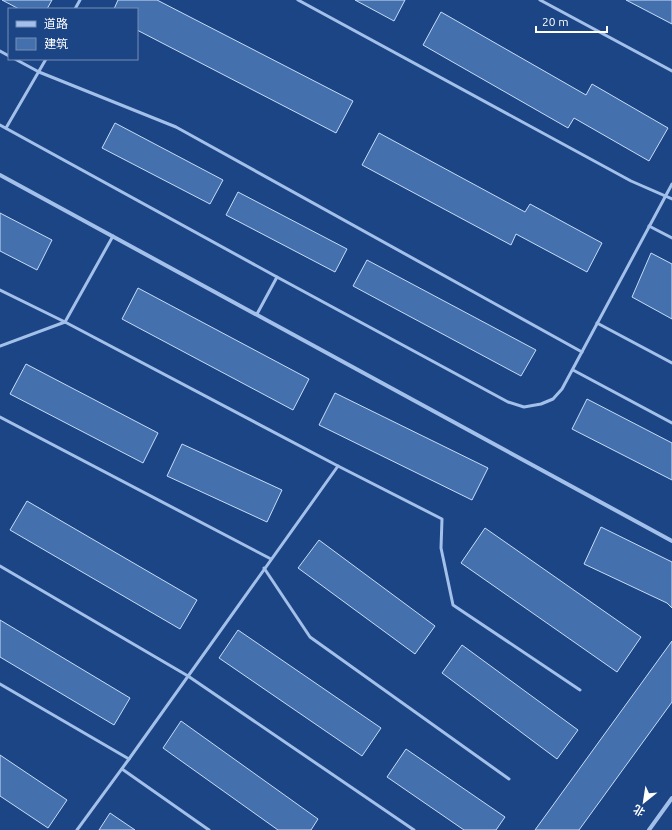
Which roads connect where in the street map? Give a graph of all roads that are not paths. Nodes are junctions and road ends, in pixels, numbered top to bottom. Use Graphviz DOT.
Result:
graph roads {
  1 [pos="298,0"];
  2 [pos="540,0"];
  3 [pos="17,60"];
  4 [pos="45,60"];
  5 [pos="672,71"];
  6 [pos="39,72"];
  7 [pos="0,125"];
  8 [pos="6,128"];
  9 [pos="0,175"];
  10 [pos="672,184"];
  11 [pos="666,196"];
  12 [pos="672,199"];
  13 [pos="650,226"];
  14 [pos="113,236"];
  15 [pos="672,238"];
  16 [pos="277,277"];
  17 [pos="0,290"];
  18 [pos="257,314"];
  19 [pos="65,322"];
  20 [pos="598,323"];
  21 [pos="0,346"];
  22 [pos="582,352"];
  23 [pos="672,363"];
  24 [pos="573,370"];
  25 [pos="0,417"];
  26 [pos="672,423"];
  27 [pos="338,466"];
  28 [pos="672,541"];
  29 [pos="271,559"];
  30 [pos="0,566"];
  31 [pos="264,568"];
  32 [pos="188,676"];
  33 [pos="0,684"];
  34 [pos="580,690"];
  35 [pos="129,759"];
  36 [pos="122,768"];
  37 [pos="509,779"];
  38 [pos="672,798"];
  39 [pos="77,830"];
  40 [pos="209,830"];
  41 [pos="414,830"];
  42 [pos="649,830"];
  1 -- 11 [label="lane"];
  2 -- 5 [label="lane"];
  3 -- 6 [label="lane"];
  4 -- 6 [label="lane"];
  6 -- 8 [label="lane"];
  6 -- 22 [label="lane"];
  7 -- 8 [label="lane"];
  8 -- 16 [label="lane"];
  9 -- 14 [label="street"];
  10 -- 11 [label="lane"];
  11 -- 12 [label="lane"];
  11 -- 13 [label="lane"];
  13 -- 15 [label="lane"];
  13 -- 20 [label="lane"];
  14 -- 18 [label="street"];
  14 -- 19 [label="lane"];
  16 -- 18 [label="lane"];
  16 -- 24 [label="lane"];
  17 -- 19 [label="lane"];
  18 -- 28 [label="street"];
  19 -- 21 [label="lane"];
  19 -- 27 [label="lane"];
  20 -- 22 [label="lane"];
  20 -- 23 [label="lane"];
  22 -- 24 [label="lane"];
  24 -- 26 [label="lane"];
  25 -- 29 [label="lane"];
  27 -- 29 [label="lane"];
  27 -- 34 [label="lane"];
  29 -- 31 [label="lane"];
  30 -- 32 [label="lane"];
  31 -- 32 [label="lane"];
  31 -- 37 [label="lane"];
  32 -- 35 [label="lane"];
  32 -- 41 [label="lane"];
  33 -- 35 [label="lane"];
  35 -- 36 [label="lane"];
  36 -- 39 [label="lane"];
  36 -- 40 [label="lane"];
  38 -- 42 [label="street"];
}
